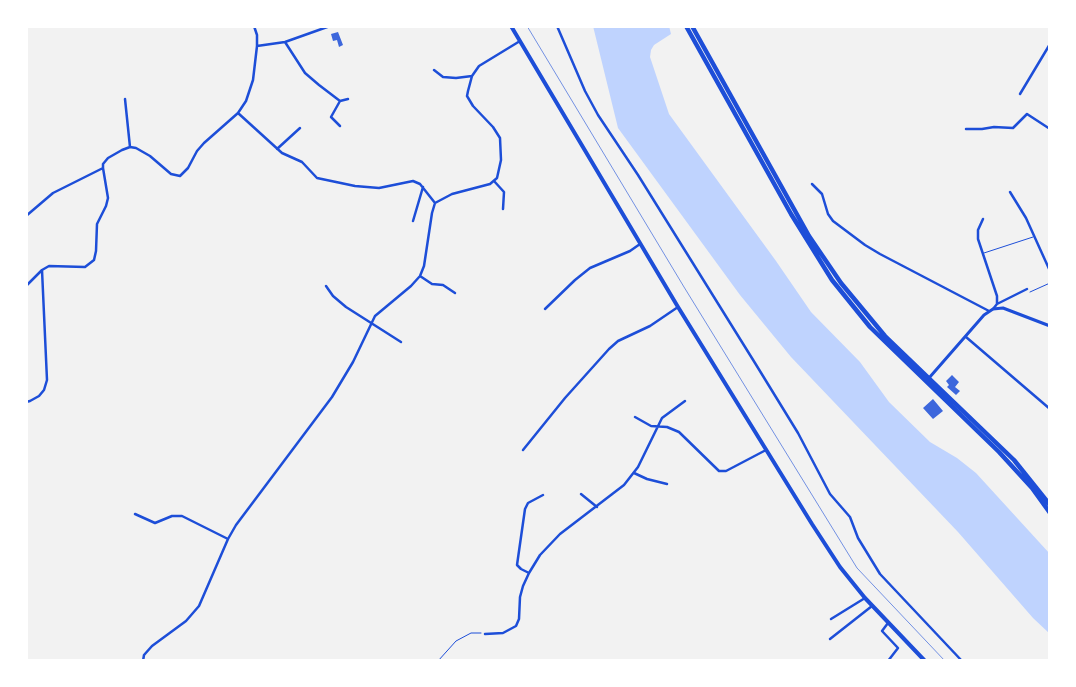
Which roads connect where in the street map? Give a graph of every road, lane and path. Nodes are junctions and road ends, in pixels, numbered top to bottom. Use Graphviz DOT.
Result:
graph roads {
  1 [pos="254,26"];
  2 [pos="330,26"];
  3 [pos="510,26"];
  4 [pos="557,26"];
  5 [pos="686,26"];
  6 [pos="692,26"];
  7 [pos="520,41"];
  8 [pos="285,42"];
  9 [pos="1050,44"];
  10 [pos="257,46"];
  11 [pos="434,70"];
  12 [pos="472,76"];
  13 [pos="1020,94"];
  14 [pos="125,99"];
  15 [pos="348,99"];
  16 [pos="340,101"];
  17 [pos="238,113"];
  18 [pos="340,126"];
  19 [pos="300,128"];
  20 [pos="966,129"];
  21 [pos="1050,129"];
  22 [pos="130,147"];
  23 [pos="277,149"];
  24 [pos="103,168"];
  25 [pos="494,181"];
  26 [pos="812,184"];
  27 [pos="423,187"];
  28 [pos="1010,192"];
  29 [pos="435,203"];
  30 [pos="503,209"];
  31 [pos="26,216"];
  32 [pos="983,219"];
  33 [pos="413,221"];
  34 [pos="1034,237"];
  35 [pos="640,244"];
  36 [pos="982,253"];
  37 [pos="42,270"];
  38 [pos="1050,271"];
  39 [pos="420,276"];
  40 [pos="26,286"];
  41 [pos="326,286"];
  42 [pos="1027,289"];
  43 [pos="455,293"];
  44 [pos="997,304"];
  45 [pos="678,307"];
  46 [pos="545,309"];
  47 [pos="991,310"];
  48 [pos="371,322"];
  49 [pos="1050,326"];
  50 [pos="966,337"];
  51 [pos="401,342"];
  52 [pos="929,378"];
  53 [pos="685,401"];
  54 [pos="26,402"];
  55 [pos="1050,410"];
  56 [pos="635,417"];
  57 [pos="658,426"];
  58 [pos="523,450"];
  59 [pos="766,450"];
  60 [pos="634,473"];
  61 [pos="667,484"];
  62 [pos="581,494"];
  63 [pos="543,495"];
  64 [pos="1050,505"];
  65 [pos="596,508"];
  66 [pos="1050,513"];
  67 [pos="135,514"];
  68 [pos="228,539"];
  69 [pos="529,573"];
  70 [pos="864,598"];
  71 [pos="872,606"];
  72 [pos="831,619"];
  73 [pos="888,623"];
  74 [pos="486,634"];
  75 [pos="830,639"];
  76 [pos="143,661"];
  77 [pos="438,661"];
  78 [pos="888,661"];
  79 [pos="925,661"];
  80 [pos="962,661"];
  1 -- 10 [label="street"];
  2 -- 8 [label="street"];
  3 -- 7 [label="main road"];
  4 -- 80 [label="street"];
  5 -- 66 [label="highway"];
  6 -- 52 [label="highway"];
  7 -- 12 [label="street"];
  7 -- 35 [label="main road"];
  8 -- 10 [label="street"];
  8 -- 16 [label="street"];
  9 -- 13 [label="street"];
  10 -- 17 [label="street"];
  11 -- 12 [label="street"];
  12 -- 25 [label="street"];
  14 -- 22 [label="street"];
  15 -- 16 [label="street"];
  16 -- 18 [label="street"];
  17 -- 22 [label="street"];
  17 -- 23 [label="street"];
  19 -- 23 [label="street"];
  20 -- 21 [label="street"];
  22 -- 24 [label="street"];
  23 -- 27 [label="street"];
  24 -- 31 [label="street"];
  24 -- 37 [label="street"];
  25 -- 29 [label="street"];
  25 -- 30 [label="street"];
  26 -- 47 [label="street"];
  27 -- 29 [label="street"];
  27 -- 33 [label="street"];
  28 -- 34 [label="street"];
  29 -- 39 [label="street"];
  32 -- 36 [label="street"];
  34 -- 36 [label="lane"];
  34 -- 38 [label="street"];
  35 -- 45 [label="main road"];
  35 -- 46 [label="street"];
  36 -- 44 [label="street"];
  37 -- 40 [label="street"];
  37 -- 54 [label="street"];
  39 -- 43 [label="street"];
  39 -- 48 [label="street"];
  41 -- 48 [label="street"];
  42 -- 44 [label="street"];
  44 -- 47 [label="street"];
  45 -- 58 [label="street"];
  45 -- 59 [label="main road"];
  47 -- 49 [label="street"];
  47 -- 50 [label="street"];
  48 -- 51 [label="street"];
  48 -- 68 [label="street"];
  50 -- 52 [label="street"];
  50 -- 55 [label="street"];
  52 -- 64 [label="highway"];
  53 -- 57 [label="street"];
  56 -- 57 [label="street"];
  57 -- 59 [label="street"];
  57 -- 60 [label="street"];
  59 -- 70 [label="main road"];
  60 -- 61 [label="street"];
  60 -- 65 [label="street"];
  62 -- 65 [label="street"];
  63 -- 69 [label="street"];
  65 -- 69 [label="street"];
  67 -- 68 [label="street"];
  68 -- 76 [label="street"];
  69 -- 74 [label="street"];
  70 -- 71 [label="main road"];
  70 -- 72 [label="street"];
  71 -- 73 [label="main road"];
  71 -- 75 [label="street"];
  73 -- 78 [label="street"];
  73 -- 79 [label="main road"];
  74 -- 77 [label="path"];
}
